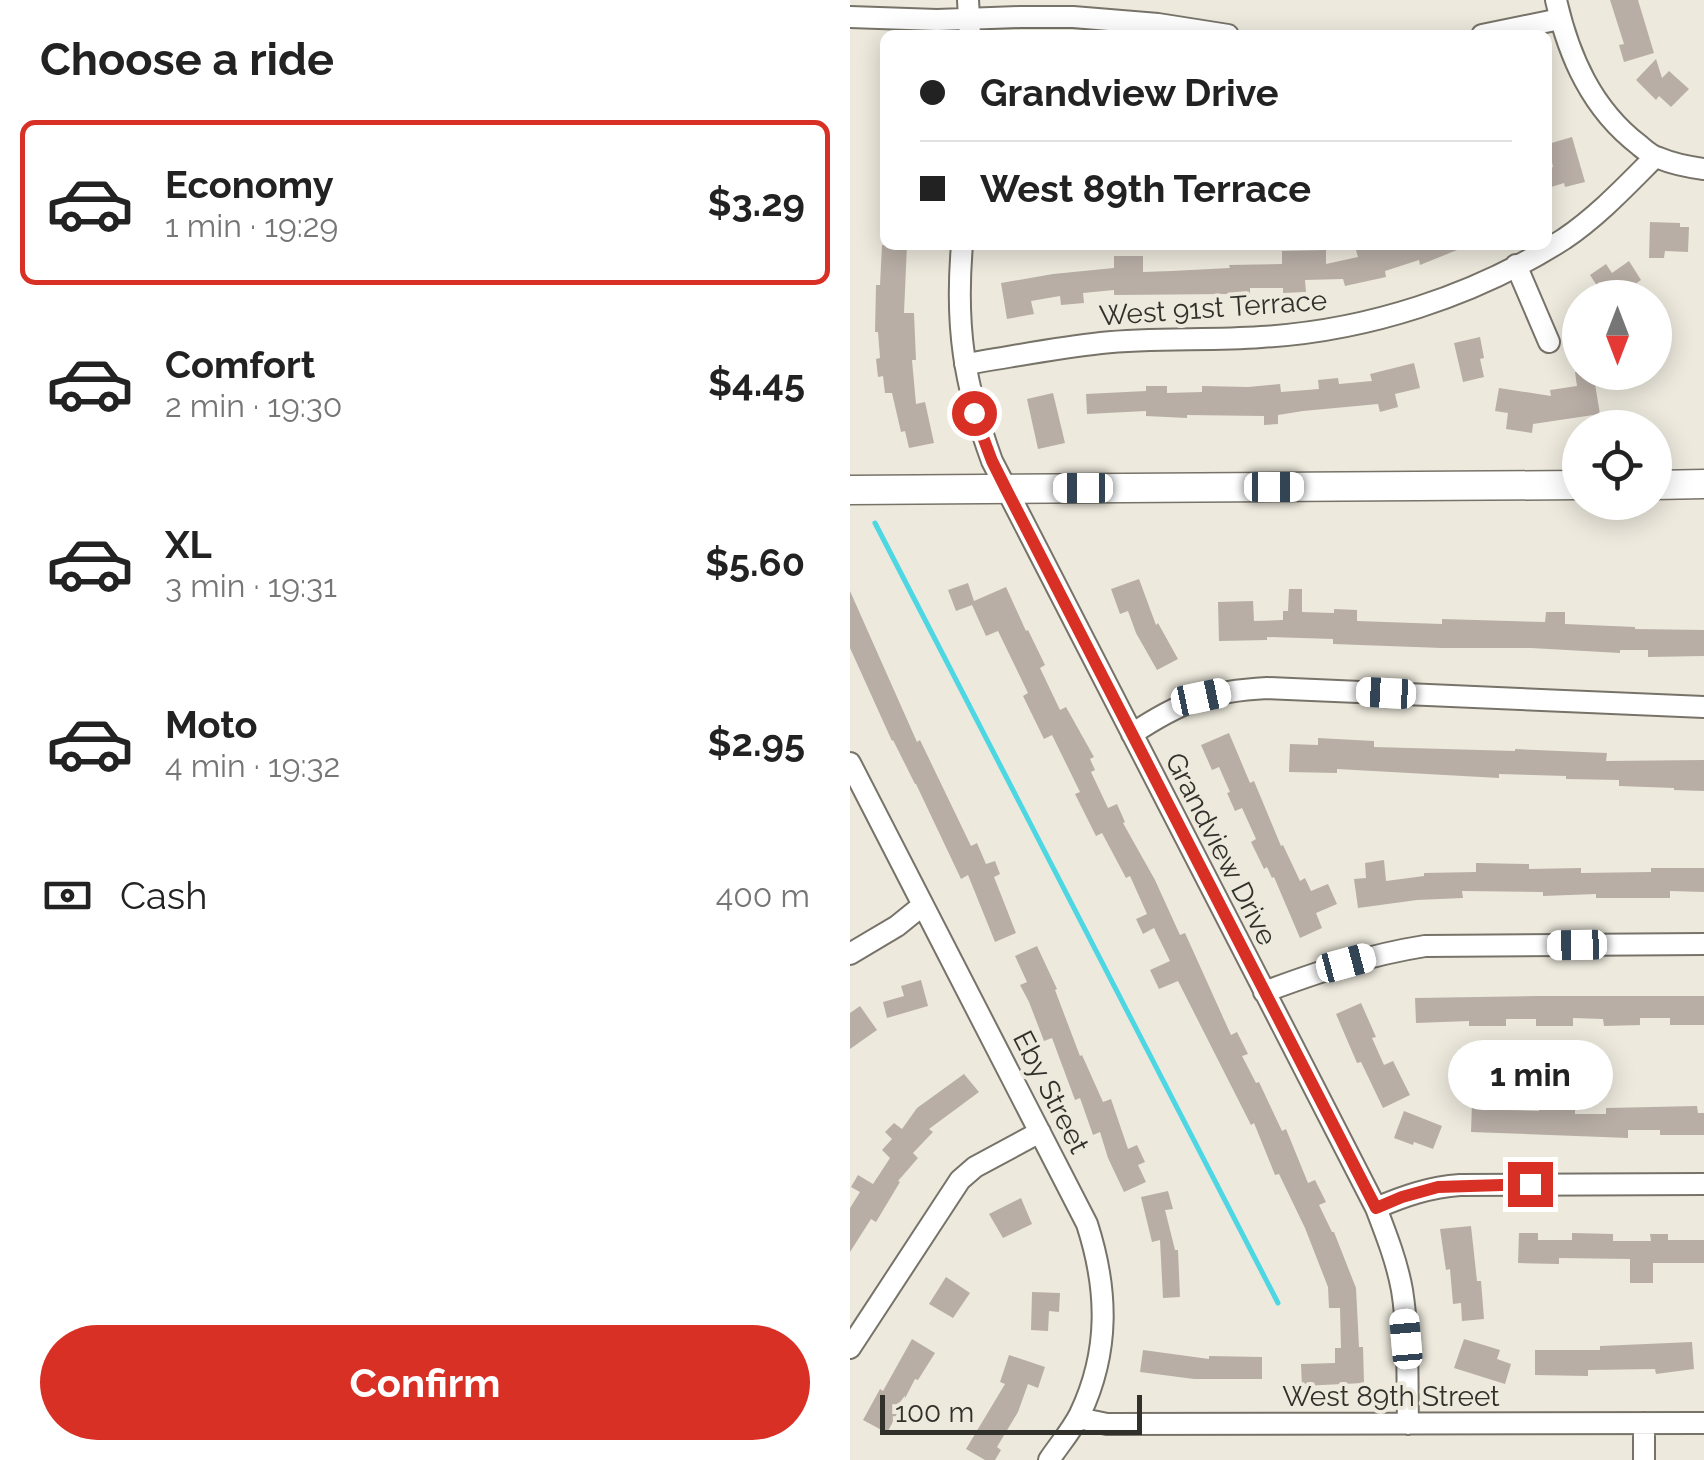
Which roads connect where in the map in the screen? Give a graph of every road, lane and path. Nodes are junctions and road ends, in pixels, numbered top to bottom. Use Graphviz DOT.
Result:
graph roads {
  1 [pos="1558,9"];
  2 [pos="850,17"];
  3 [pos="969,18"];
  4 [pos="1167,30"];
  5 [pos="1497,30"];
  6 [pos="1655,158"];
  7 [pos="1704,169"];
  8 [pos="1552,246"];
  9 [pos="962,250"];
  10 [pos="1545,250"];
  11 [pos="1516,266"];
  12 [pos="1548,342"];
  13 [pos="964,364"];
  14 [pos="1704,484"];
  15 [pos="1562,485"];
  16 [pos="1672,485"];
  17 [pos="1006,489"];
  18 [pos="850,490"];
  19 [pos="1704,707"];
  20 [pos="1132,734"];
  21 [pos="850,763"];
  22 [pos="923,905"];
  23 [pos="1704,944"];
  24 [pos="850,954"];
  25 [pos="1264,992"];
  26 [pos="1040,1132"];
  27 [pos="1704,1184"];
  28 [pos="1376,1208"];
  29 [pos="850,1348"];
  30 [pos="1078,1418"];
  31 [pos="1644,1423"];
  32 [pos="1704,1423"];
  33 [pos="1408,1424"];
  34 [pos="1050,1460"];
  35 [pos="1644,1460"];
  1 -- 5 [label="street"];
  1 -- 6 [label="street"];
  2 -- 3 [label="street"];
  3 -- 4 [label="street"];
  6 -- 7 [label="street"];
  6 -- 8 [label="street, West 91st Terrace"];
  9 -- 13 [label="street, Grandview Drive"];
  10 -- 11 [label="street, West 91st Terrace"];
  11 -- 12 [label="street"];
  11 -- 13 [label="street, West 91st Terrace"];
  13 -- 17 [label="street, Grandview Drive"];
  14 -- 16 [label="street"];
  15 -- 17 [label="street"];
  17 -- 18 [label="street"];
  17 -- 20 [label="street, Grandview Drive"];
  19 -- 20 [label="street"];
  20 -- 25 [label="street, Grandview Drive"];
  21 -- 22 [label="street, Eby Street"];
  22 -- 24 [label="street"];
  22 -- 26 [label="street, Eby Street"];
  23 -- 25 [label="street"];
  25 -- 28 [label="street, Grandview Drive"];
  26 -- 29 [label="street"];
  26 -- 30 [label="street, Eby Street"];
  27 -- 28 [label="street"];
  28 -- 33 [label="street, Grandview Drive"];
  30 -- 33 [label="street, West 89th Street"];
  30 -- 34 [label="street, Eby Street"];
  31 -- 32 [label="street, West 89th Street"];
  31 -- 33 [label="street, West 89th Street"];
  31 -- 35 [label="street"];
}
